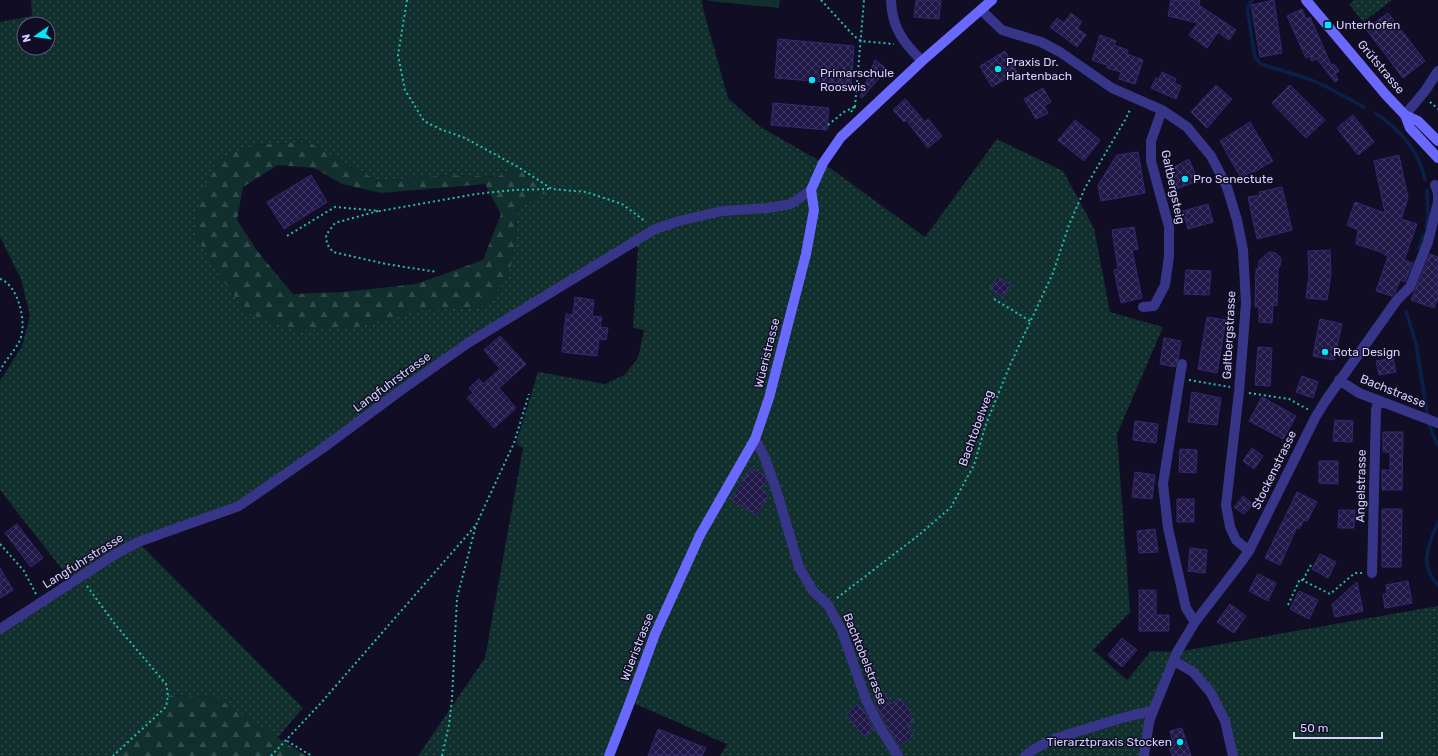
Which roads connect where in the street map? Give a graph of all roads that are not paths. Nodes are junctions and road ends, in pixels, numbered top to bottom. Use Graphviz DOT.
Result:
graph roads {
  1 [pos="891,0"];
  2 [pos="992,0"];
  3 [pos="1306,0"];
  4 [pos="981,10"];
  5 [pos="922,61"];
  6 [pos="1438,71"];
  7 [pos="1162,110"];
  8 [pos="1405,115"];
  9 [pos="1438,141"];
  10 [pos="1438,158"];
  11 [pos="1436,185"];
  12 [pos="811,190"];
  13 [pos="1143,307"];
  14 [pos="1182,364"];
  15 [pos="1339,380"];
  16 [pos="1378,401"];
  17 [pos="1437,423"];
  18 [pos="755,439"];
  19 [pos="1248,551"];
  20 [pos="1372,573"];
  21 [pos="1196,622"];
  22 [pos="0,630"];
  23 [pos="1174,661"];
  24 [pos="1153,711"];
  25 [pos="609,756"];
  26 [pos="898,756"];
  27 [pos="1024,756"];
  28 [pos="1144,756"];
  29 [pos="1233,756"];
  1 -- 5 [label="street"];
  2 -- 4 [label="street"];
  3 -- 8 [label="street, Grütstrasse"];
  4 -- 5 [label="street"];
  4 -- 7 [label="street, Galtbergstrasse"];
  5 -- 12 [label="street"];
  6 -- 8 [label="street"];
  7 -- 13 [label="street, Galtbergsteig"];
  7 -- 19 [label="street, Galtbergstrasse"];
  8 -- 9 [label="street, Grütstrasse"];
  8 -- 10 [label="street, Grütstrasse"];
  11 -- 15 [label="street, Stockenstrasse"];
  12 -- 18 [label="street, Wüeristrasse"];
  12 -- 22 [label="street, Langfuhrstrasse"];
  14 -- 21 [label="street"];
  15 -- 16 [label="street, Bachstrasse"];
  15 -- 19 [label="street, Stockenstrasse"];
  16 -- 17 [label="street, Bachstrasse"];
  16 -- 20 [label="street, Angelstrasse"];
  18 -- 25 [label="street, Wüeristrasse"];
  18 -- 26 [label="street, Bachtobelstrasse"];
  19 -- 21 [label="street, Stockenstrasse"];
  21 -- 23 [label="street, Stockenstrasse"];
  23 -- 24 [label="street, Stockenstrasse"];
  23 -- 29 [label="street"];
  24 -- 27 [label="street"];
  24 -- 28 [label="street, Stockenstrasse"];
}
